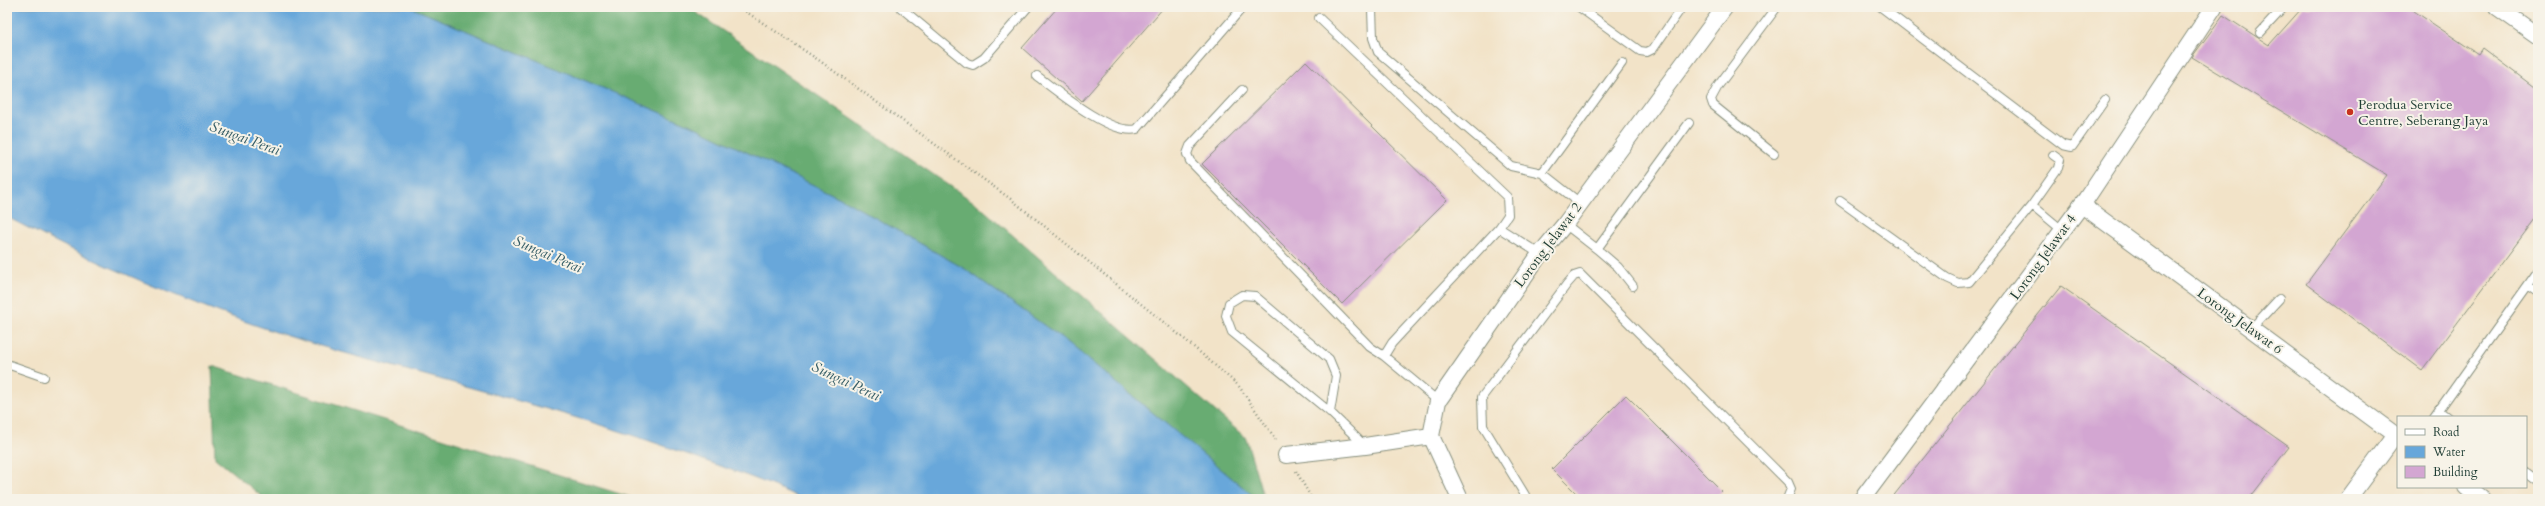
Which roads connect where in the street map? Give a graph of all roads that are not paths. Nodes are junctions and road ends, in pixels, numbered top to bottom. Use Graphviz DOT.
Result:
graph roads {
  1 [pos="900,7"];
  2 [pos="1028,7"];
  3 [pos="1243,7"];
  4 [pos="1580,7"];
  5 [pos="1682,7"];
  6 [pos="1725,7"];
  7 [pos="1777,7"];
  8 [pos="1881,7"];
  9 [pos="2214,7"];
  10 [pos="2284,7"];
  11 [pos="2497,7"];
  12 [pos="1372,9"];
  13 [pos="1319,18"];
  14 [pos="2260,33"];
  15 [pos="2538,36"];
  16 [pos="1622,64"];
  17 [pos="1037,76"];
  18 [pos="1242,90"];
  19 [pos="2105,100"];
  20 [pos="1689,123"];
  21 [pos="1774,154"];
  22 [pos="2053,155"];
  23 [pos="1542,173"];
  24 [pos="1840,201"];
  25 [pos="1580,203"];
  26 [pos="2032,205"];
  27 [pos="2082,205"];
  28 [pos="1565,224"];
  29 [pos="1499,228"];
  30 [pos="2062,230"];
  31 [pos="1597,249"];
  32 [pos="1540,254"];
  33 [pos="2538,271"];
  34 [pos="2528,285"];
  35 [pos="1633,286"];
  36 [pos="2538,292"];
  37 [pos="2279,299"];
  38 [pos="2251,329"];
  39 [pos="1384,356"];
  40 [pos="7,364"];
  41 [pos="44,377"];
  42 [pos="1438,401"];
  43 [pos="1330,412"];
  44 [pos="2436,414"];
  45 [pos="1430,436"];
  46 [pos="2397,436"];
  47 [pos="1365,446"];
  48 [pos="1286,455"];
  49 [pos="2527,475"];
  50 [pos="2538,482"];
  51 [pos="2467,488"];
  52 [pos="1524,498"];
  53 [pos="1460,499"];
  54 [pos="1787,499"];
  55 [pos="1862,499"];
  56 [pos="2348,499"];
  57 [pos="2482,499"];
  1 -- 2 [label="lane"];
  3 -- 17 [label="lane"];
  4 -- 5 [label="lane"];
  6 -- 25 [label="street, Lorong Jelawat 2"];
  7 -- 21 [label="lane"];
  8 -- 19 [label="lane"];
  9 -- 27 [label="street, Lorong Jelawat 4"];
  10 -- 14 [label="lane"];
  11 -- 15 [label="street"];
  12 -- 23 [label="lane"];
  13 -- 29 [label="lane"];
  16 -- 23 [label="lane"];
  18 -- 39 [label="lane"];
  20 -- 31 [label="lane"];
  22 -- 26 [label="lane"];
  23 -- 25 [label="lane"];
  24 -- 26 [label="lane"];
  25 -- 28 [label="street, Lorong Jelawat 2"];
  26 -- 30 [label="lane"];
  27 -- 30 [label="street, Lorong Jelawat 4"];
  27 -- 38 [label="street, Lorong Jelawat 6"];
  28 -- 31 [label="lane"];
  28 -- 32 [label="street, Lorong Jelawat 2"];
  29 -- 32 [label="lane"];
  29 -- 39 [label="lane"];
  30 -- 55 [label="street, Lorong Jelawat 4"];
  31 -- 35 [label="lane"];
  32 -- 42 [label="street, Lorong Jelawat 2"];
  33 -- 34 [label="lane"];
  34 -- 36 [label="lane"];
  34 -- 44 [label="lane"];
  37 -- 38 [label="lane"];
  38 -- 46 [label="street, Lorong Jelawat 6"];
  39 -- 42 [label="lane"];
  40 -- 41 [label="lane"];
  42 -- 45 [label="street, Lorong Jelawat 2"];
  43 -- 43 [label="lane"];
  43 -- 47 [label="lane"];
  45 -- 47 [label="street"];
  45 -- 53 [label="street"];
  46 -- 56 [label="street"];
  47 -- 48 [label="street"];
  49 -- 50 [label="lane"];
  51 -- 57 [label="street"];
  52 -- 54 [label="lane"];
}
